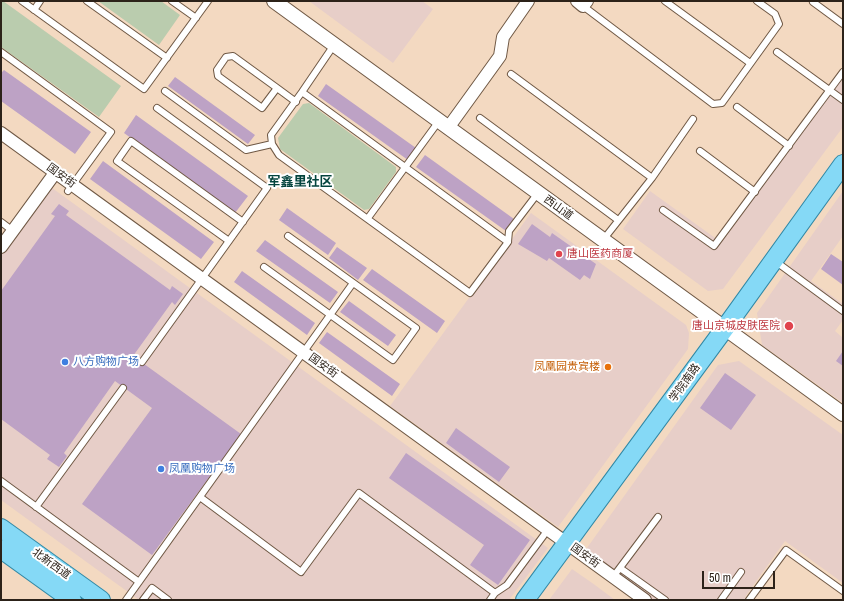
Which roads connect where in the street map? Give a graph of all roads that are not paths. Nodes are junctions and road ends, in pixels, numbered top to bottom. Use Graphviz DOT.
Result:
graph roads {
  1 [pos="22,1"];
  2 [pos="40,1"];
  3 [pos="87,1"];
  4 [pos="172,1"];
  5 [pos="208,1"];
  6 [pos="274,1"];
  7 [pos="528,1"];
  8 [pos="665,1"];
  9 [pos="757,1"];
  10 [pos="813,2"];
  11 [pos="582,3"];
  12 [pos="34,10"];
  13 [pos="196,18"];
  14 [pos="843,24"];
  15 [pos="334,45"];
  16 [pos="1,52"];
  17 [pos="778,52"];
  18 [pos="167,58"];
  19 [pos="750,63"];
  20 [pos="843,72"];
  21 [pos="511,74"];
  22 [pos="276,88"];
  23 [pos="830,90"];
  24 [pos="165,91"];
  25 [pos="302,92"];
  26 [pos="843,100"];
  27 [pos="296,102"];
  28 [pos="157,108"];
  29 [pos="737,108"];
  30 [pos="480,118"];
  31 [pos="692,118"];
  32 [pos="444,124"];
  33 [pos="1,133"];
  34 [pos="1,142"];
  35 [pos="272,144"];
  36 [pos="789,146"];
  37 [pos="700,151"];
  38 [pos="843,164"];
  39 [pos="405,167"];
  40 [pos="53,175"];
  41 [pos="652,178"];
  42 [pos="70,188"];
  43 [pos="755,192"];
  44 [pos="538,193"];
  45 [pos="664,210"];
  46 [pos="368,218"];
  47 [pos="618,220"];
  48 [pos="1,222"];
  49 [pos="243,222"];
  50 [pos="13,231"];
  51 [pos="288,236"];
  52 [pos="603,240"];
  53 [pos="229,241"];
  54 [pos="508,242"];
  55 [pos="2,244"];
  56 [pos="774,261"];
  57 [pos="264,267"];
  58 [pos="200,281"];
  59 [pos="353,283"];
  60 [pos="843,310"];
  61 [pos="330,315"];
  62 [pos="725,328"];
  63 [pos="302,356"];
  64 [pos="142,362"];
  65 [pos="123,388"];
  66 [pos="843,414"];
  67 [pos="1,481"];
  68 [pos="200,497"];
  69 [pos="36,507"];
  70 [pos="658,517"];
  71 [pos="1,528"];
  72 [pos="544,535"];
  73 [pos="564,546"];
  74 [pos="2,551"];
  75 [pos="617,572"];
  76 [pos="740,572"];
  77 [pos="139,582"];
  78 [pos="843,591"];
  79 [pos="495,593"];
  80 [pos="753,599"];
  81 [pos="72,600"];
  82 [pos="101,600"];
  83 [pos="126,600"];
  84 [pos="143,600"];
  85 [pos="168,600"];
  86 [pos="490,600"];
  87 [pos="525,600"];
  88 [pos="632,600"];
  89 [pos="645,600"];
  90 [pos="665,600"];
  91 [pos="720,600"];
  1 -- 12 [label="lane"];
  2 -- 12 [label="lane"];
  3 -- 18 [label="lane"];
  4 -- 13 [label="lane"];
  5 -- 13 [label="lane"];
  6 -- 15 [label="street, 西山道"];
  7 -- 32 [label="street"];
  8 -- 19 [label="lane"];
  9 -- 19 [label="lane"];
  10 -- 14 [label="lane"];
  11 -- 19 [label="lane"];
  12 -- 18 [label="lane"];
  13 -- 18 [label="lane"];
  15 -- 25 [label="lane"];
  15 -- 32 [label="street, 西山道"];
  16 -- 42 [label="lane"];
  17 -- 23 [label="lane"];
  20 -- 23 [label="lane"];
  21 -- 41 [label="lane"];
  22 -- 22 [label="lane"];
  22 -- 27 [label="lane"];
  23 -- 26 [label="lane"];
  23 -- 36 [label="lane"];
  24 -- 35 [label="lane"];
  25 -- 27 [label="lane"];
  25 -- 39 [label="lane"];
  27 -- 35 [label="lane"];
  28 -- 49 [label="lane"];
  29 -- 36 [label="lane"];
  30 -- 47 [label="lane"];
  31 -- 41 [label="lane"];
  32 -- 39 [label="lane"];
  32 -- 44 [label="street, 西山道"];
  33 -- 40 [label="street, 国安街"];
  34 -- 40 [label="street, 国安街"];
  35 -- 46 [label="lane"];
  36 -- 43 [label="lane"];
  37 -- 43 [label="lane"];
  38 -- 56 [label="main road, 学院南路"];
  39 -- 46 [label="lane"];
  39 -- 54 [label="lane"];
  40 -- 42 [label="street, 国安街"];
  40 -- 50 [label="street"];
  41 -- 47 [label="lane"];
  42 -- 58 [label="street, 国安街"];
  43 -- 45 [label="lane"];
  44 -- 52 [label="street, 西山道"];
  44 -- 54 [label="lane"];
  46 -- 54 [label="lane"];
  47 -- 52 [label="lane"];
  48 -- 50 [label="lane"];
  49 -- 53 [label="lane"];
  49 -- 53 [label="lane"];
  50 -- 55 [label="street"];
  51 -- 59 [label="lane"];
  52 -- 62 [label="street, 西山道"];
  53 -- 58 [label="lane"];
  56 -- 60 [label="lane"];
  56 -- 62 [label="main road, 学院南路"];
  57 -- 61 [label="lane"];
  58 -- 63 [label="street, 国安街"];
  58 -- 64 [label="lane"];
  59 -- 61 [label="lane"];
  59 -- 61 [label="lane"];
  61 -- 63 [label="lane"];
  62 -- 66 [label="street, 西山道"];
  62 -- 73 [label="main road, 学院南路"];
  63 -- 68 [label="lane"];
  63 -- 72 [label="street, 国安街"];
  63 -- 73 [label="street, 国安街"];
  65 -- 69 [label="lane"];
  67 -- 69 [label="lane"];
  68 -- 77 [label="lane"];
  68 -- 79 [label="lane"];
  69 -- 77 [label="lane"];
  70 -- 75 [label="lane"];
  71 -- 82 [label="main road, 北新西道"];
  72 -- 73 [label="street, 国安街"];
  72 -- 79 [label="lane"];
  73 -- 75 [label="street, 国安街"];
  73 -- 87 [label="main road, 学院南路"];
  73 -- 88 [label="street, 国安街"];
  74 -- 81 [label="main road, 北新西道"];
  75 -- 89 [label="street, 国安街"];
  75 -- 90 [label="lane"];
  76 -- 91 [label="lane"];
  77 -- 83 [label="lane"];
  78 -- 80 [label="lane"];
  79 -- 86 [label="lane"];
  84 -- 85 [label="lane"];
}
